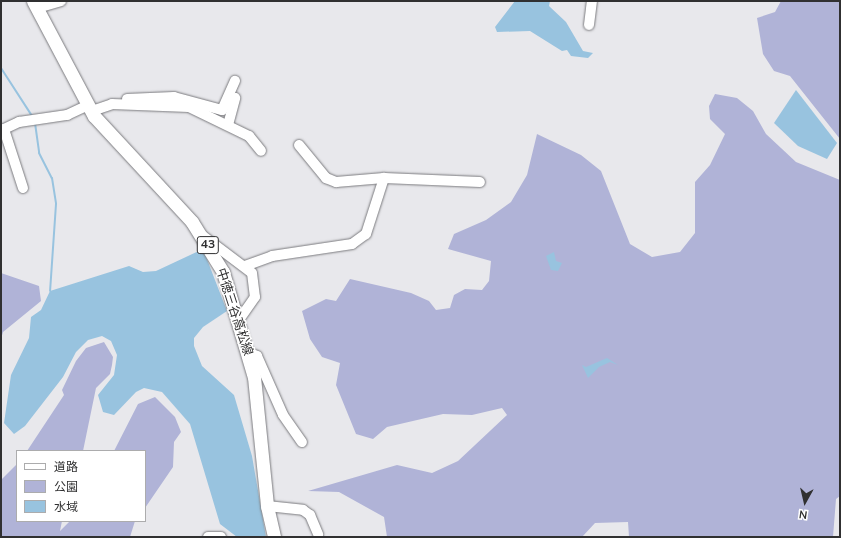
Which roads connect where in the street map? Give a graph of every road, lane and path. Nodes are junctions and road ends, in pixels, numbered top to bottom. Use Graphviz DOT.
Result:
graph roads {
  1 [pos="61,1"];
  2 [pos="592,1"];
  3 [pos="35,4"];
  4 [pos="589,25"];
  5 [pos="112,104"];
  6 [pos="90,108"];
  7 [pos="228,125"];
  8 [pos="4,139"];
  9 [pos="299,145"];
  10 [pos="261,151"];
  11 [pos="384,178"];
  12 [pos="480,182"];
  13 [pos="23,188"];
  14 [pos="203,236"];
  15 [pos="245,266"];
  16 [pos="238,321"];
  17 [pos="248,352"];
  18 [pos="302,442"];
  19 [pos="267,506"];
  20 [pos="318,534"];
  21 [pos="208,537"];
  22 [pos="221,537"];
  23 [pos="274,537"];
  1 -- 3 [label="street"];
  2 -- 4 [label="street"];
  3 -- 6 [label="main road, 中徳三谷高松線 / 43"];
  5 -- 6 [label="street"];
  5 -- 7 [label="street"];
  5 -- 7 [label="street"];
  6 -- 8 [label="street"];
  6 -- 14 [label="main road, 中徳三谷高松線 / 43"];
  7 -- 10 [label="street"];
  8 -- 13 [label="street"];
  9 -- 11 [label="street"];
  11 -- 12 [label="street"];
  11 -- 15 [label="street"];
  14 -- 15 [label="street"];
  14 -- 16 [label="main road, 中徳三谷高松線 / 43"];
  15 -- 16 [label="street"];
  16 -- 17 [label="main road, 中徳三谷高松線 / 43"];
  17 -- 18 [label="street"];
  17 -- 19 [label="main road, 中徳三谷高松線 / 43"];
  19 -- 20 [label="street"];
  19 -- 23 [label="main road, 中徳三谷高松線 / 43"];
  21 -- 22 [label="street"];
}
